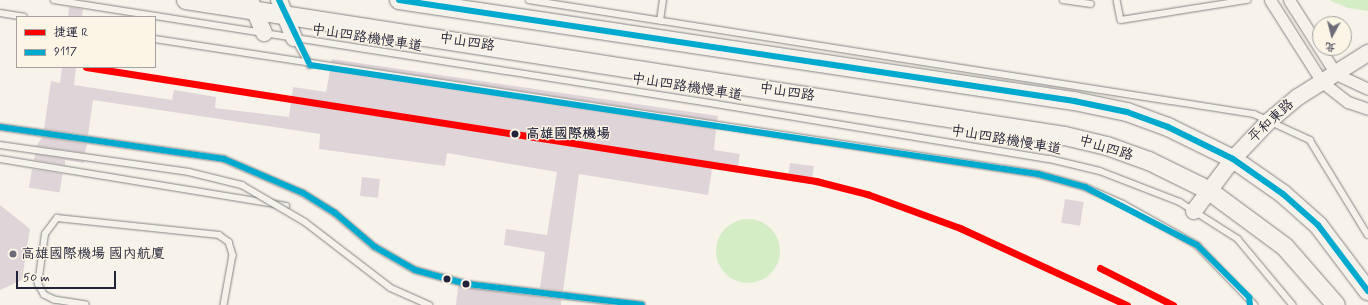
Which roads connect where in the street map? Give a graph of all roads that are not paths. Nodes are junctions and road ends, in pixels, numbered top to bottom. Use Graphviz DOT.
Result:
graph roads {
  1 [pos="54,0"];
  2 [pos="186,0"];
  3 [pos="399,0"];
  4 [pos="529,0"];
  5 [pos="663,0"];
  6 [pos="1064,0"];
  7 [pos="1117,0"];
  8 [pos="1247,0"];
  9 [pos="1270,0"];
  10 [pos="1289,0"];
  11 [pos="1091,4"];
  12 [pos="252,5"];
  13 [pos="282,7"];
  14 [pos="0,13"];
  15 [pos="18,16"];
  16 [pos="156,16"];
  17 [pos="156,16"];
  18 [pos="660,21"];
  19 [pos="264,33"];
  20 [pos="294,38"];
  21 [pos="156,39"];
  22 [pos="1368,54"];
  23 [pos="310,65"];
  24 [pos="1336,74"];
  25 [pos="1322,82"];
  26 [pos="1368,89"];
  27 [pos="1368,109"];
  28 [pos="1271,120"];
  29 [pos="0,127"];
  30 [pos="0,145"];
  31 [pos="1233,158"];
  32 [pos="0,159"];
  33 [pos="1208,190"];
  34 [pos="286,206"];
  35 [pos="1194,211"];
  36 [pos="1368,235"];
  37 [pos="1368,291"];
  38 [pos="1249,297"];
  39 [pos="86,305"];
  40 [pos="224,305"];
  41 [pos="429,305"];
  42 [pos="642,305"];
  43 [pos="1250,305"];
  44 [pos="1254,305"];
  45 [pos="1293,305"];
  46 [pos="1336,305"];
  1 -- 16 [label="lane, 中山四路機慢車道"];
  2 -- 12 [label="main road, 中山四路"];
  3 -- 31 [label="main road"];
  4 -- 18 [label="lane"];
  5 -- 18 [label="lane"];
  6 -- 11 [label="lane"];
  7 -- 8 [label="lane"];
  9 -- 25 [label="street"];
  10 -- 24 [label="street"];
  12 -- 13 [label="main road, 中山四路"];
  12 -- 19 [label="street"];
  13 -- 20 [label="street"];
  13 -- 33 [label="main road, 中山四路"];
  14 -- 15 [label="lane"];
  17 -- 19 [label="lane, 中山四路機慢車道"];
  18 -- 28 [label="lane"];
  19 -- 20 [label="lane, 中山四路機慢車道"];
  20 -- 23 [label="lane"];
  20 -- 35 [label="lane, 中山四路機慢車道"];
  21 -- 23 [label="lane"];
  22 -- 24 [label="street, 平和東路"];
  23 -- 38 [label="lane"];
  24 -- 25 [label="street, 平和東路"];
  24 -- 26 [label="street"];
  25 -- 27 [label="street"];
  25 -- 28 [label="street, 平和東路"];
  28 -- 31 [label="street, 平和東路"];
  28 -- 36 [label="lane"];
  29 -- 42 [label="lane"];
  30 -- 41 [label="lane, bridge"];
  31 -- 33 [label="street, 平和東路"];
  31 -- 37 [label="main road"];
  32 -- 34 [label="lane"];
  33 -- 35 [label="street, 平和東路"];
  33 -- 46 [label="main road, 中山四路"];
  35 -- 45 [label="lane, 中山四路機慢車道"];
  38 -- 43 [label="lane"];
  38 -- 44 [label="lane"];
  39 -- 40 [label="lane"];
}
